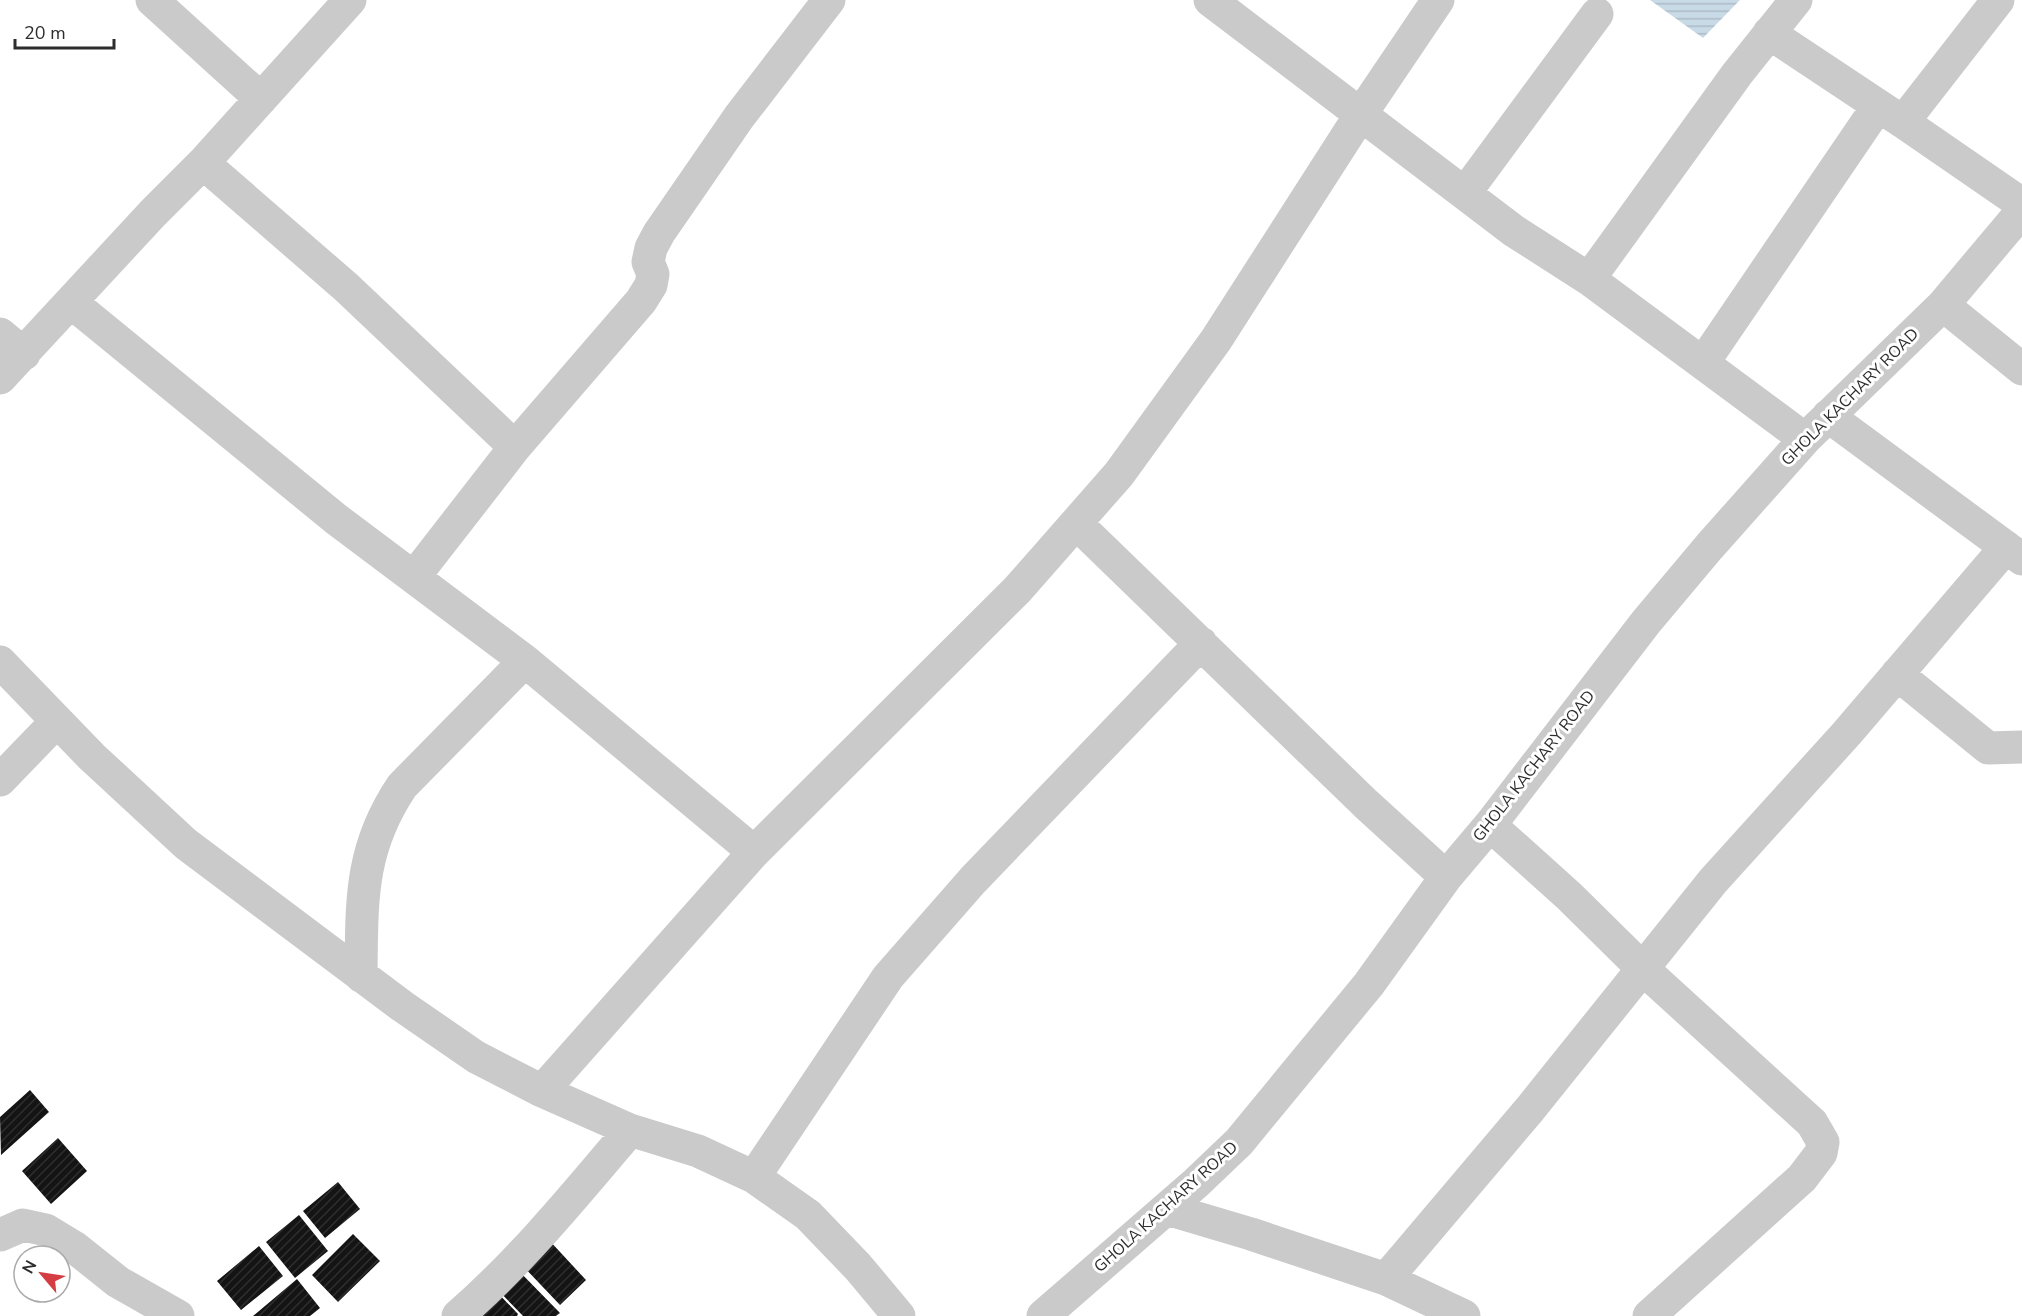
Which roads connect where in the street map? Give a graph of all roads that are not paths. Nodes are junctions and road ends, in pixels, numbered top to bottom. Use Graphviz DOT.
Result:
graph roads {
  1 [pos="152,0"];
  2 [pos="350,0"];
  3 [pos="829,0"];
  4 [pos="1438,0"];
  5 [pos="1796,0"];
  6 [pos="1998,0"];
  7 [pos="1232,6"];
  8 [pos="1597,14"];
  9 [pos="1768,33"];
  10 [pos="261,99"];
  11 [pos="1361,114"];
  12 [pos="1891,114"];
  13 [pos="203,163"];
  14 [pos="1464,193"];
  15 [pos="2022,204"];
  16 [pos="2022,211"];
  17 [pos="1589,279"];
  18 [pos="72,303"];
  19 [pos="1943,305"];
  20 [pos="12,344"];
  21 [pos="1703,363"];
  22 [pos="2022,369"];
  23 [pos="0,378"];
  24 [pos="1828,416"];
  25 [pos="1805,439"];
  26 [pos="515,447"];
  27 [pos="1077,524"];
  28 [pos="2014,553"];
  29 [pos="414,577"];
  30 [pos="1201,643"];
  31 [pos="0,662"];
  32 [pos="525,662"];
  33 [pos="1897,674"];
  34 [pos="57,721"];
  35 [pos="2022,747"];
  36 [pos="0,780"];
  37 [pos="1490,825"];
  38 [pos="754,852"];
  39 [pos="1446,878"];
  40 [pos="1643,969"];
  41 [pos="361,976"];
  42 [pos="542,1091"];
  43 [pos="630,1130"];
  44 [pos="754,1177"];
  45 [pos="1167,1209"];
  46 [pos="0,1235"];
  47 [pos="1386,1279"];
  48 [pos="178,1316"];
  49 [pos="458,1316"];
  50 [pos="899,1316"];
  51 [pos="1043,1316"];
  52 [pos="1464,1316"];
  53 [pos="1649,1316"];
  1 -- 10 [label="street"];
  2 -- 10 [label="street"];
  3 -- 26 [label="street"];
  4 -- 11 [label="street"];
  5 -- 9 [label="street"];
  6 -- 12 [label="street"];
  7 -- 11 [label="street"];
  8 -- 14 [label="street"];
  9 -- 12 [label="street"];
  9 -- 17 [label="street"];
  10 -- 13 [label="street"];
  11 -- 14 [label="street"];
  11 -- 27 [label="street"];
  12 -- 15 [label="street"];
  12 -- 21 [label="street"];
  13 -- 18 [label="street"];
  13 -- 26 [label="street"];
  14 -- 17 [label="street"];
  16 -- 19 [label="street, GHOLA KACHARY ROAD"];
  17 -- 21 [label="street"];
  18 -- 20 [label="street"];
  18 -- 29 [label="street"];
  19 -- 22 [label="street"];
  19 -- 24 [label="street, GHOLA KACHARY ROAD"];
  20 -- 23 [label="street"];
  21 -- 25 [label="street"];
  24 -- 25 [label="street, GHOLA KACHARY ROAD"];
  24 -- 28 [label="street"];
  25 -- 37 [label="street, GHOLA KACHARY ROAD"];
  26 -- 29 [label="street"];
  27 -- 30 [label="street"];
  27 -- 38 [label="street"];
  28 -- 33 [label="street"];
  29 -- 32 [label="street"];
  30 -- 39 [label="street"];
  30 -- 44 [label="street"];
  31 -- 34 [label="street"];
  32 -- 38 [label="street"];
  32 -- 41 [label="street"];
  33 -- 35 [label="street"];
  33 -- 40 [label="street"];
  34 -- 36 [label="street"];
  34 -- 41 [label="street"];
  37 -- 39 [label="street, GHOLA KACHARY ROAD"];
  37 -- 40 [label="street"];
  38 -- 42 [label="street"];
  39 -- 45 [label="street, GHOLA KACHARY ROAD"];
  40 -- 47 [label="street"];
  40 -- 53 [label="street"];
  41 -- 42 [label="street"];
  42 -- 43 [label="street"];
  43 -- 44 [label="street"];
  43 -- 49 [label="street"];
  44 -- 50 [label="street"];
  45 -- 47 [label="street"];
  45 -- 51 [label="street, GHOLA KACHARY ROAD"];
  46 -- 48 [label="street"];
  47 -- 52 [label="street"];
}
